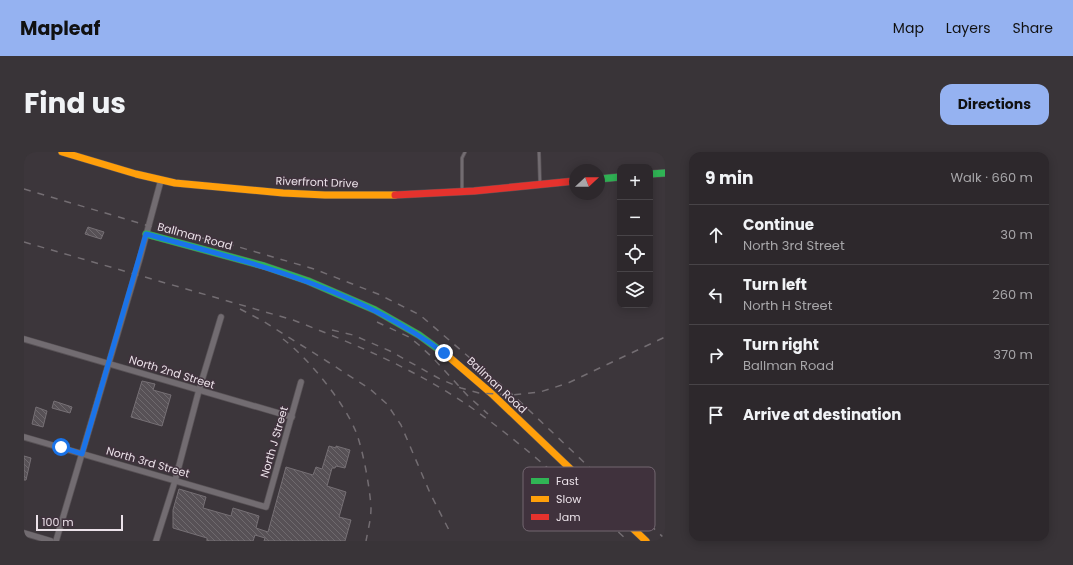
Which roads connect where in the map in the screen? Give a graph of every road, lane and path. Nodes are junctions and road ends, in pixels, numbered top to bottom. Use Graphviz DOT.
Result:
graph roads {
  1 [pos="62,152"];
  2 [pos="465,152"];
  3 [pos="539,152"];
  4 [pos="665,173"];
  5 [pos="653,174"];
  6 [pos="617,177"];
  7 [pos="605,178"];
  8 [pos="161,180"];
  9 [pos="569,182"];
  10 [pos="540,184"];
  11 [pos="462,192"];
  12 [pos="146,234"];
  13 [pos="221,317"];
  14 [pos="24,339"];
  15 [pos="108,363"];
  16 [pos="301,382"];
  17 [pos="199,390"];
  18 [pos="292,417"];
  19 [pos="24,437"];
  20 [pos="82,454"];
  21 [pos="568,467"];
  22 [pos="175,481"];
  23 [pos="266,507"];
  24 [pos="636,531"];
  25 [pos="24,533"];
  26 [pos="43,540"];
  27 [pos="51,541"];
  28 [pos="56,541"];
  29 [pos="156,541"];
  30 [pos="646,541"];
  1 -- 8 [label="street, Riverfront Drive"];
  2 -- 11 [label="lane"];
  3 -- 10 [label="lane"];
  4 -- 5 [label="street"];
  6 -- 7 [label="street"];
  8 -- 11 [label="street, Riverfront Drive"];
  8 -- 12 [label="street"];
  9 -- 10 [label="street, Riverfront Drive"];
  10 -- 11 [label="street, Riverfront Drive"];
  12 -- 15 [label="street"];
  12 -- 21 [label="street, Ballman Road"];
  13 -- 17 [label="street"];
  14 -- 15 [label="street, North 2nd Street"];
  15 -- 17 [label="street, North 2nd Street"];
  15 -- 20 [label="street"];
  16 -- 18 [label="street, North J Street"];
  17 -- 18 [label="street, North 2nd Street"];
  17 -- 22 [label="street"];
  18 -- 23 [label="street, North J Street"];
  19 -- 20 [label="street, North 3rd Street"];
  20 -- 22 [label="street, North 3rd Street"];
  20 -- 28 [label="street"];
  22 -- 23 [label="street, North 3rd Street"];
  22 -- 29 [label="street"];
  24 -- 30 [label="street, Ballman Road"];
  25 -- 26 [label="street"];
  26 -- 27 [label="street"];
}
